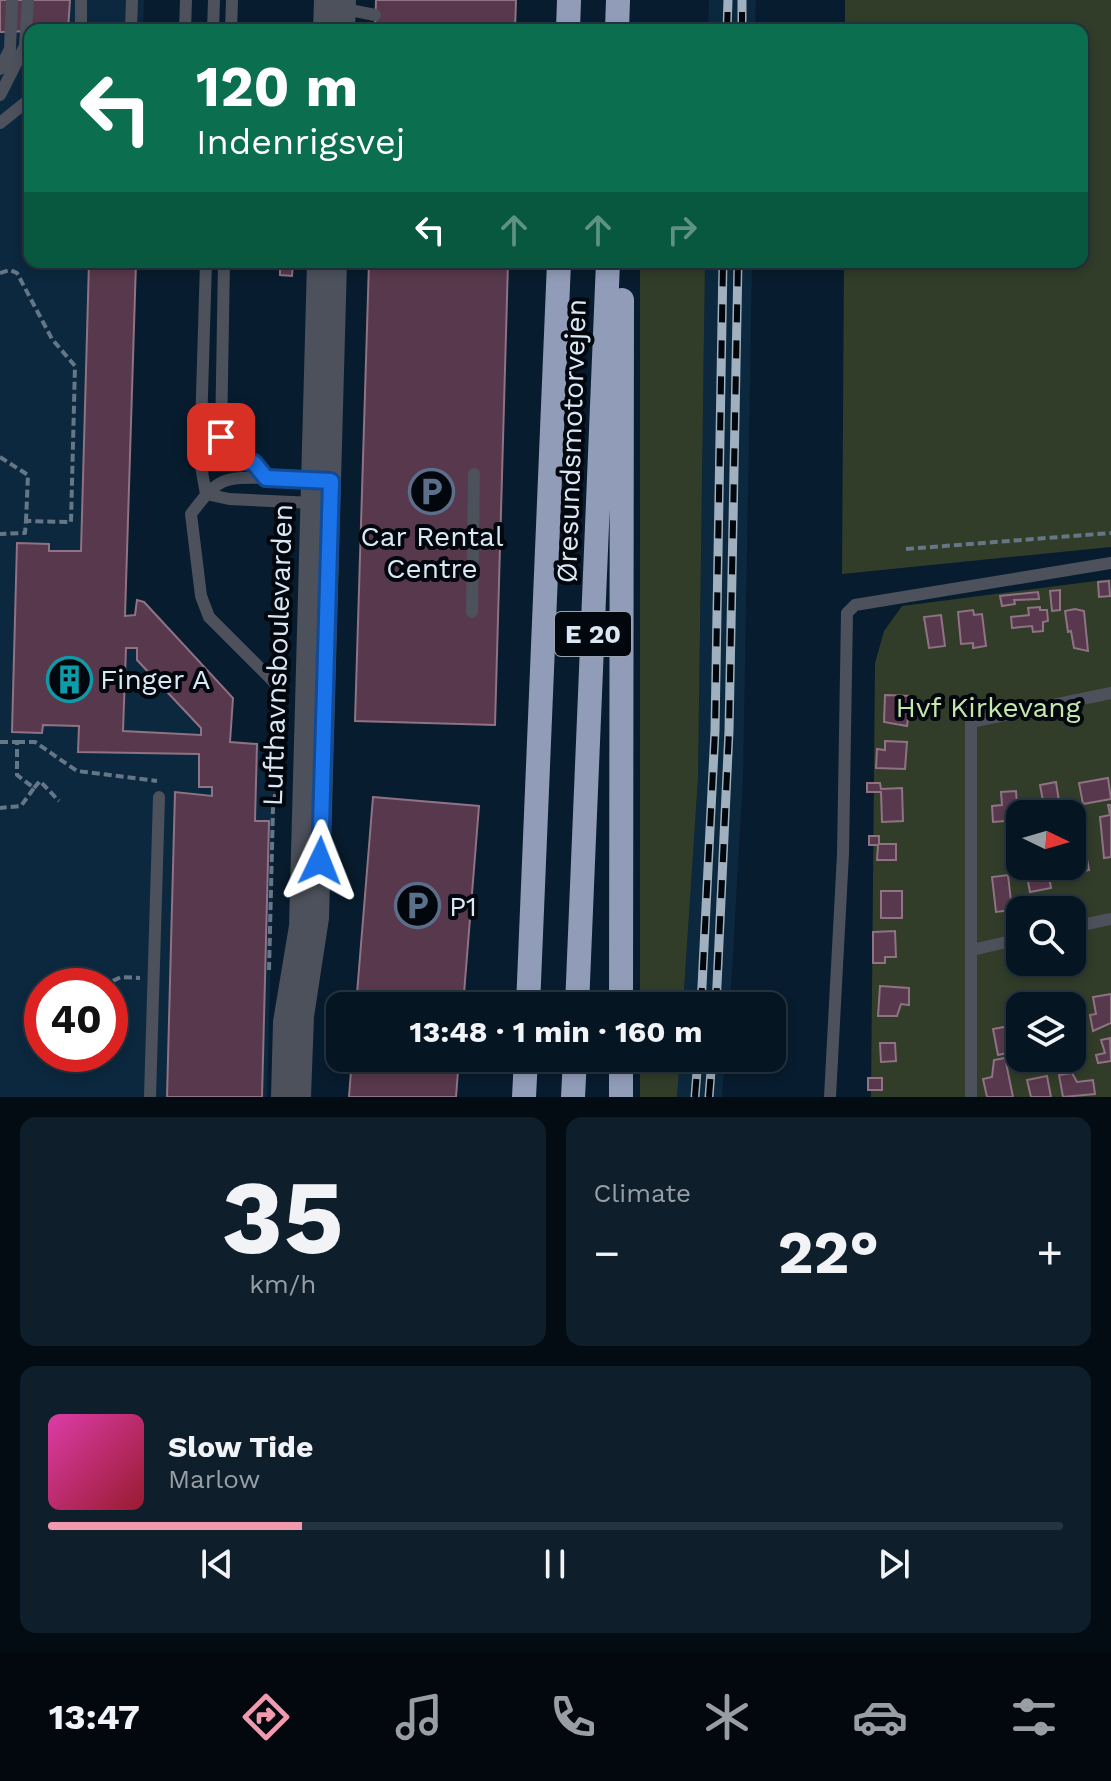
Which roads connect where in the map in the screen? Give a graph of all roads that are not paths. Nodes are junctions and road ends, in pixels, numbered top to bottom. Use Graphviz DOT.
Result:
graph roads {
  1 [pos="12,0"];
  2 [pos="28,0"];
  3 [pos="81,0"];
  4 [pos="132,0"];
  5 [pos="186,0"];
  6 [pos="214,0"];
  7 [pos="232,0"];
  8 [pos="569,0"];
  9 [pos="618,0"];
  10 [pos="334,13"];
  11 [pos="375,15"];
  12 [pos="26,24"];
  13 [pos="81,24"];
  14 [pos="131,24"];
  15 [pos="185,24"];
  16 [pos="213,24"];
  17 [pos="231,24"];
  18 [pos="568,24"];
  19 [pos="617,24"];
  20 [pos="24,48"];
  21 [pos="0,69"];
  22 [pos="0,95"];
  23 [pos="24,104"];
  24 [pos="0,123"];
  25 [pos="206,268"];
  26 [pos="224,268"];
  27 [pos="318,268"];
  28 [pos="336,268"];
  29 [pos="559,268"];
  30 [pos="608,268"];
  31 [pos="622,268"];
  32 [pos="474,474"];
  33 [pos="266,478"];
  34 [pos="321,492"];
  35 [pos="206,494"];
  36 [pos="1111,563"];
  37 [pos="472,612"];
  38 [pos="275,683"];
  39 [pos="1111,693"];
  40 [pos="159,797"];
  41 [pos="1111,919"];
  42 [pos="1086,924"];
  43 [pos="1006,942"];
  44 [pos="972,950"];
  45 [pos="529,992"];
  46 [pos="578,992"];
  47 [pos="621,992"];
  48 [pos="525,1072"];
  49 [pos="574,1072"];
  50 [pos="621,1072"];
  51 [pos="150,1097"];
  52 [pos="282,1097"];
  53 [pos="300,1097"];
  54 [pos="524,1097"];
  55 [pos="573,1097"];
  56 [pos="621,1097"];
  57 [pos="830,1097"];
  58 [pos="971,1097"];
  1 -- 21 [label="lane"];
  2 -- 12 [label="lane"];
  3 -- 13 [label="lane"];
  4 -- 14 [label="lane"];
  5 -- 15 [label="lane"];
  6 -- 16 [label="lane"];
  7 -- 17 [label="lane"];
  8 -- 18 [label="highway"];
  9 -- 19 [label="highway"];
  10 -- 11 [label="lane"];
  20 -- 22 [label="lane"];
  23 -- 24 [label="lane"];
  25 -- 35 [label="lane"];
  26 -- 33 [label="lane"];
  27 -- 34 [label="street, Lufthavnsboulevarden"];
  28 -- 34 [label="street, Lufthavnsboulevarden"];
  29 -- 45 [label="highway, Øresundsmotorvejen / E 20"];
  30 -- 46 [label="highway, Øresundsmotorvejen / E 20"];
  31 -- 47 [label="highway"];
  32 -- 37 [label="lane"];
  33 -- 34 [label="lane"];
  33 -- 35 [label="lane"];
  34 -- 35 [label="lane"];
  34 -- 52 [label="street, Lufthavnsboulevarden"];
  34 -- 53 [label="street, Lufthavnsboulevarden"];
  35 -- 38 [label="lane"];
  36 -- 57 [label="lane"];
  39 -- 44 [label="lane"];
  40 -- 51 [label="lane"];
  41 -- 42 [label="lane"];
  43 -- 44 [label="lane"];
  44 -- 58 [label="lane"];
  48 -- 54 [label="highway"];
  49 -- 55 [label="highway"];
  50 -- 56 [label="highway"];
}
